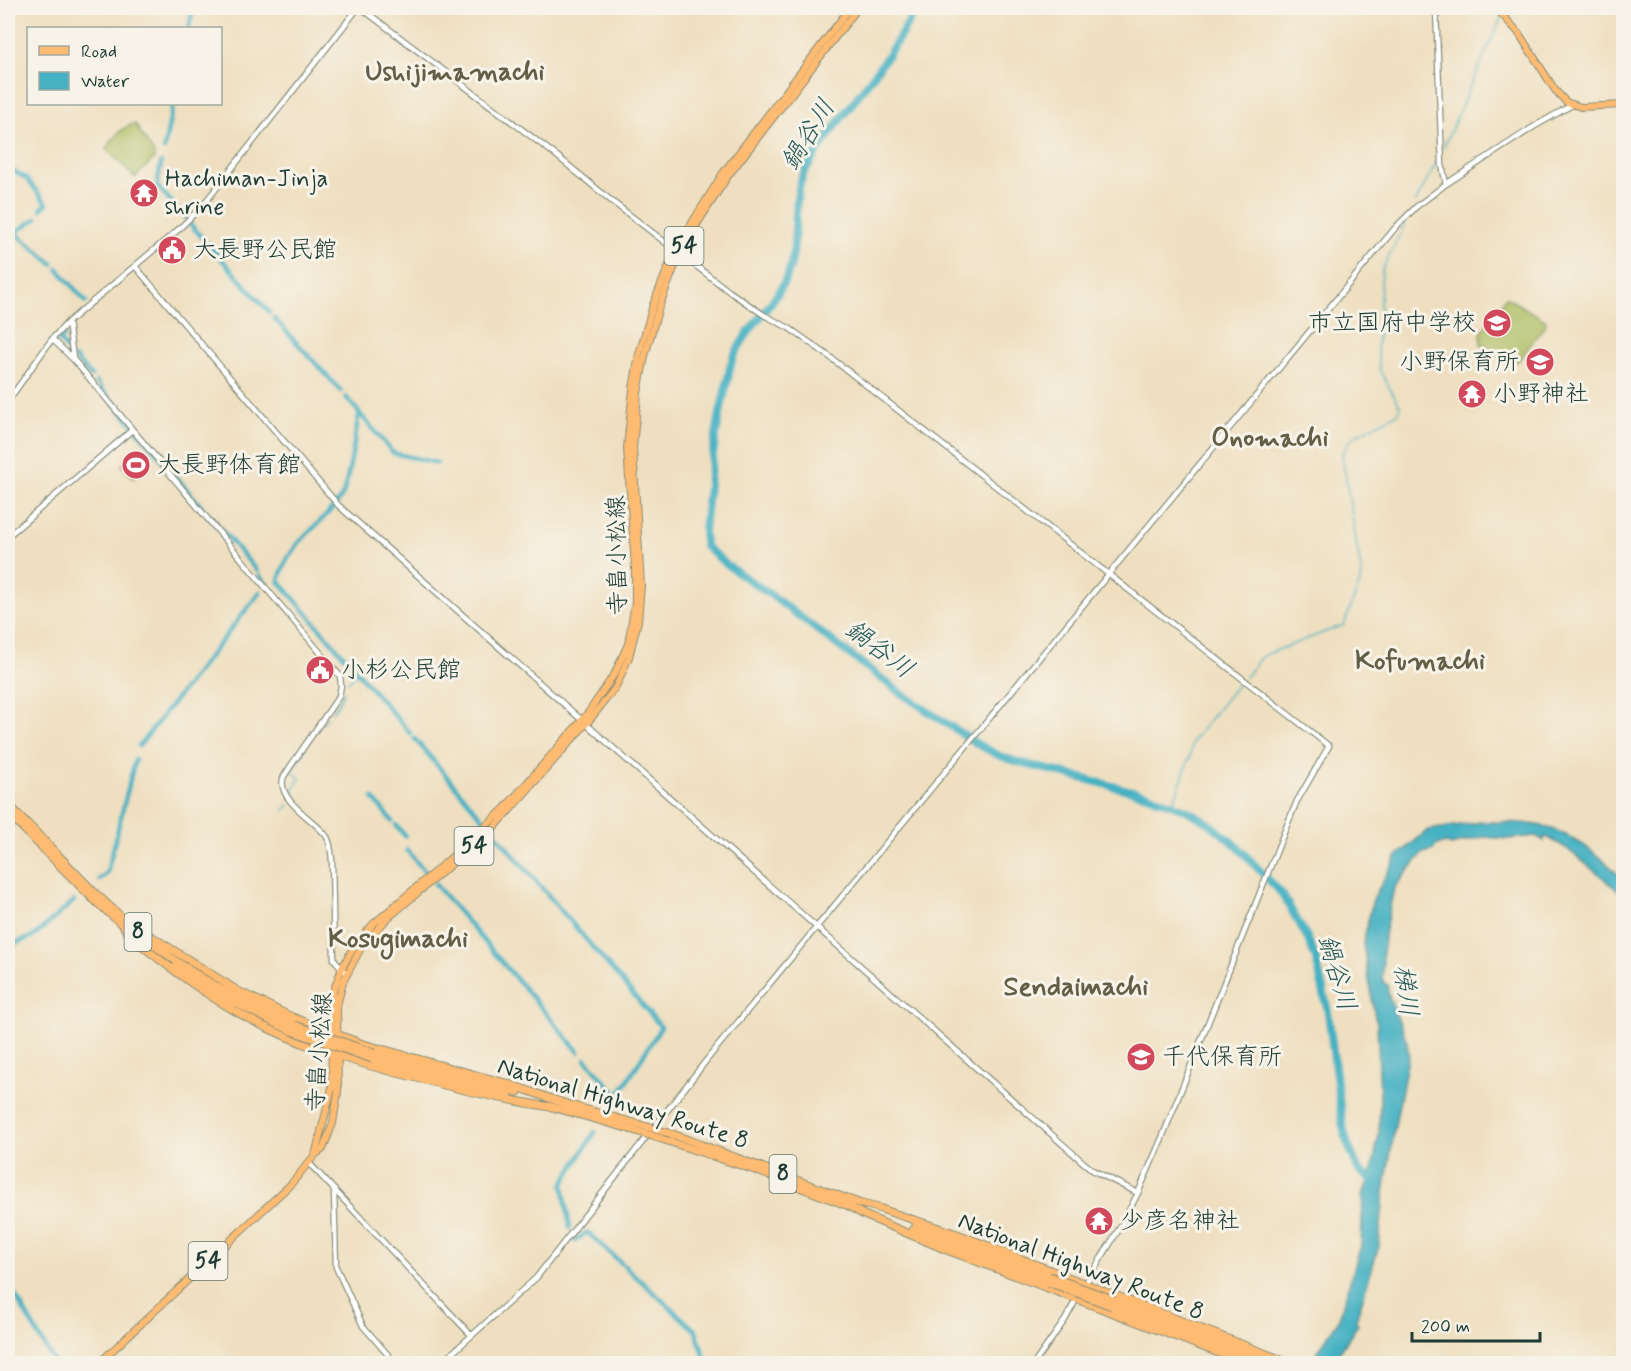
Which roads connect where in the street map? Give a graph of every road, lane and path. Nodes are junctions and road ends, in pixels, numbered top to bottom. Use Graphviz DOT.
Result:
graph roads {
  1 [pos="359,8"];
  2 [pos="850,8"];
  3 [pos="858,8"];
  4 [pos="1436,8"];
  5 [pos="1496,8"];
  6 [pos="1572,105"];
  7 [pos="1623,105"];
  8 [pos="1446,184"];
  9 [pos="678,251"];
  10 [pos="135,266"];
  11 [pos="68,322"];
  12 [pos="52,339"];
  13 [pos="73,359"];
  14 [pos="8,401"];
  15 [pos="132,430"];
  16 [pos="8,536"];
  17 [pos="1109,575"];
  18 [pos="583,723"];
  19 [pos="8,804"];
  20 [pos="8,813"];
  21 [pos="124,923"];
  22 [pos="817,926"];
  23 [pos="344,971"];
  24 [pos="334,1033"];
  25 [pos="335,1055"];
  26 [pos="373,1056"];
  27 [pos="572,1106"];
  28 [pos="551,1107"];
  29 [pos="632,1126"];
  30 [pos="670,1138"];
  31 [pos="309,1163"];
  32 [pos="334,1189"];
  33 [pos="1138,1193"];
  34 [pos="891,1219"];
  35 [pos="906,1224"];
  36 [pos="1086,1283"];
  37 [pos="1077,1299"];
  38 [pos="471,1335"];
  39 [pos="1207,1340"];
  40 [pos="98,1364"];
  41 [pos="396,1364"];
  42 [pos="440,1364"];
  43 [pos="1034,1364"];
  44 [pos="1248,1364"];
  45 [pos="1260,1364"];
  46 [pos="1277,1364"];
  47 [pos="1286,1364"];
  1 -- 9 [label="street"];
  1 -- 10 [label="street"];
  2 -- 9 [label="main road, 寺畠小松線 / 54"];
  3 -- 9 [label="main road, 寺畠小松線 / 54"];
  4 -- 8 [label="street"];
  5 -- 6 [label="main road"];
  6 -- 7 [label="main road"];
  6 -- 8 [label="street"];
  8 -- 17 [label="street"];
  9 -- 17 [label="street"];
  9 -- 18 [label="main road, 寺畠小松線 / 54"];
  10 -- 11 [label="street"];
  10 -- 18 [label="street"];
  11 -- 12 [label="street"];
  11 -- 13 [label="street"];
  12 -- 13 [label="street"];
  12 -- 14 [label="street"];
  13 -- 15 [label="street"];
  15 -- 16 [label="street"];
  15 -- 23 [label="street"];
  17 -- 22 [label="street"];
  17 -- 33 [label="street"];
  18 -- 22 [label="street"];
  18 -- 23 [label="main road, 寺畠小松線 / 54"];
  19 -- 21 [label="highway, National Highway Route 8 / 8"];
  20 -- 21 [label="highway, National Highway Route 8 / 8"];
  21 -- 24 [label="highway, 8"];
  21 -- 25 [label="highway, 8"];
  21 -- 26 [label="highway, National Highway Route 8 / 8, bridge"];
  22 -- 33 [label="street"];
  22 -- 38 [label="street"];
  23 -- 24 [label="main road, 寺畠小松線 / 54"];
  24 -- 25 [label="main road, 寺畠小松線 / 54"];
  24 -- 27 [label="highway"];
  25 -- 28 [label="highway, 8"];
  25 -- 31 [label="main road, 寺畠小松線 / 54"];
  26 -- 27 [label="highway, National Highway Route 8 / 8"];
  26 -- 28 [label="highway, National Highway Route 8 / 8"];
  27 -- 29 [label="highway, National Highway Route 8 / 8"];
  28 -- 29 [label="highway, National Highway Route 8 / 8"];
  29 -- 30 [label="highway, National Highway Route 8 / 8, bridge"];
  30 -- 34 [label="highway, National Highway Route 8 / 8"];
  30 -- 34 [label="highway, National Highway Route 8 / 8"];
  31 -- 32 [label="street"];
  31 -- 40 [label="main road, 寺畠小松線 / 54"];
  32 -- 38 [label="street"];
  32 -- 41 [label="street"];
  33 -- 36 [label="street"];
  34 -- 35 [label="highway, National Highway Route 8 / 8"];
  35 -- 36 [label="highway"];
  35 -- 37 [label="highway"];
  35 -- 39 [label="highway, National Highway Route 8 / 8, bridge"];
  36 -- 37 [label="street"];
  36 -- 39 [label="highway"];
  37 -- 39 [label="highway"];
  37 -- 43 [label="street"];
  38 -- 42 [label="street"];
  39 -- 44 [label="highway"];
  39 -- 45 [label="highway, National Highway Route 8 / 8"];
  39 -- 46 [label="highway, National Highway Route 8 / 8"];
  39 -- 47 [label="highway"];
}
